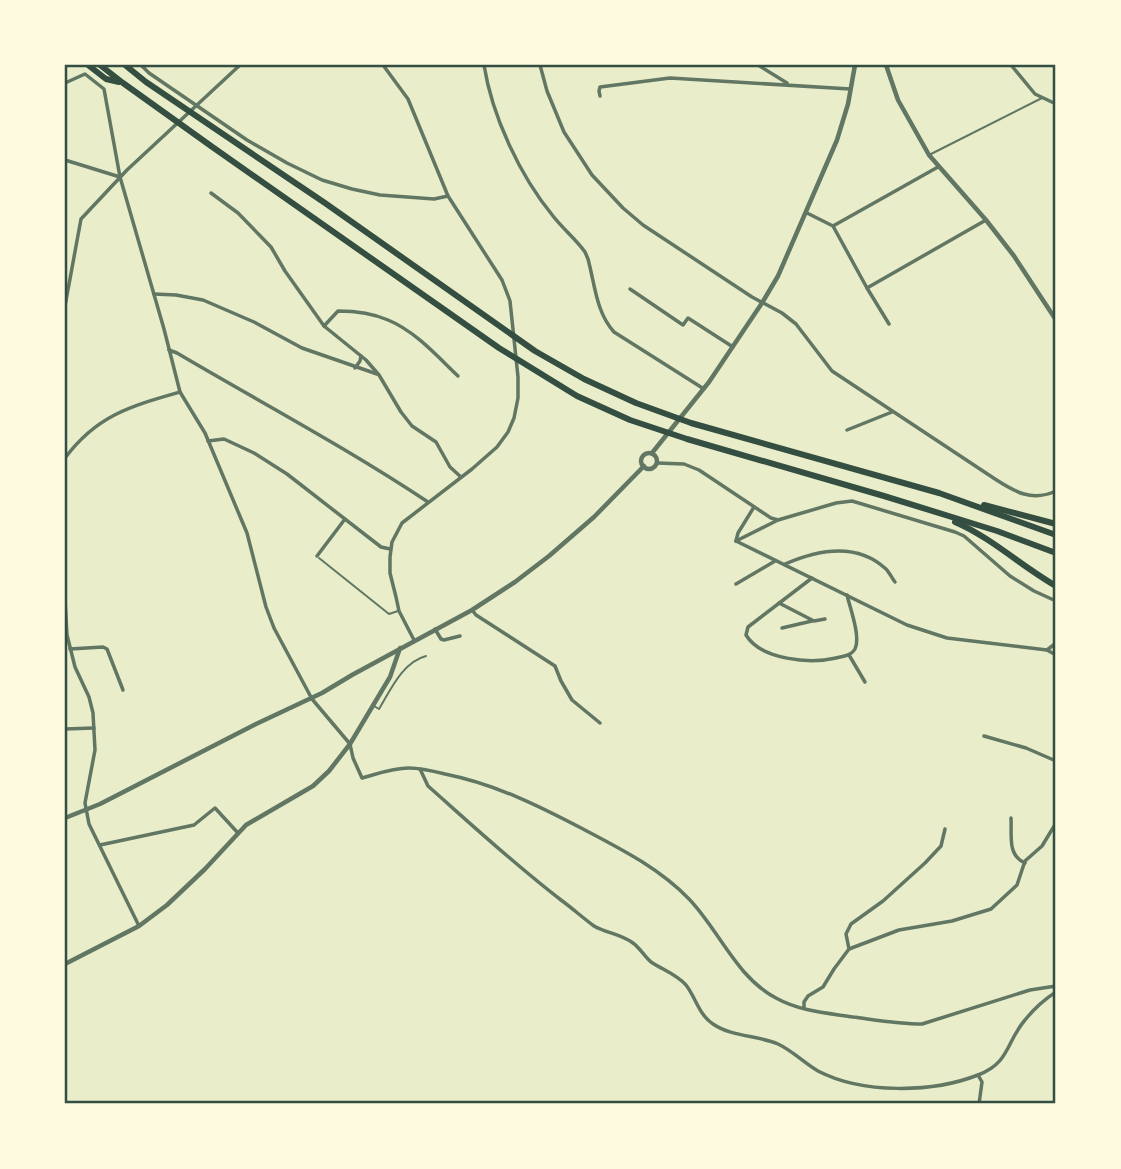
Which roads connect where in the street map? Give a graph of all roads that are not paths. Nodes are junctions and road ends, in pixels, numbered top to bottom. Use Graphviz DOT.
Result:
graph roads {
  1 [pos="88,65"];
  2 [pos="100,65"];
  3 [pos="124,65"];
  4 [pos="130,65"];
  5 [pos="141,65"];
  6 [pos="240,65"];
  7 [pos="383,65"];
  8 [pos="484,65"];
  9 [pos="540,65"];
  10 [pos="758,65"];
  11 [pos="855,65"];
  12 [pos="886,65"];
  13 [pos="1012,65"];
  14 [pos="146,82"];
  15 [pos="65,83"];
  16 [pos="123,83"];
  17 [pos="789,85"];
  18 [pos="850,89"];
  19 [pos="600,96"];
  20 [pos="1042,98"];
  21 [pos="1056,104"];
  22 [pos="196,105"];
  23 [pos="929,155"];
  24 [pos="65,160"];
  25 [pos="938,167"];
  26 [pos="120,177"];
  27 [pos="211,192"];
  28 [pos="448,196"];
  29 [pos="807,213"];
  30 [pos="986,220"];
  31 [pos="833,226"];
  32 [pos="867,288"];
  33 [pos="630,289"];
  34 [pos="154,294"];
  35 [pos="762,303"];
  36 [pos="65,306"];
  37 [pos="1056,320"];
  38 [pos="889,324"];
  39 [pos="324,326"];
  40 [pos="733,347"];
  41 [pos="169,350"];
  42 [pos="361,356"];
  43 [pos="355,368"];
  44 [pos="379,375"];
  45 [pos="458,376"];
  46 [pos="704,389"];
  47 [pos="180,392"];
  48 [pos="892,412"];
  49 [pos="847,430"];
  50 [pos="208,440"];
  51 [pos="652,453"];
  52 [pos="65,458"];
  53 [pos="657,463"];
  54 [pos="644,466"];
  55 [pos="461,477"];
  56 [pos="1056,491"];
  57 [pos="939,493"];
  58 [pos="428,502"];
  59 [pos="754,507"];
  60 [pos="930,511"];
  61 [pos="345,519"];
  62 [pos="778,520"];
  63 [pos="1056,524"];
  64 [pos="1056,535"];
  65 [pos="736,541"];
  66 [pos="390,549"];
  67 [pos="1056,553"];
  68 [pos="317,556"];
  69 [pos="775,561"];
  70 [pos="784,565"];
  71 [pos="813,578"];
  72 [pos="895,582"];
  73 [pos="736,584"];
  74 [pos="1056,586"];
  75 [pos="847,595"];
  76 [pos="65,599"];
  77 [pos="1056,601"];
  78 [pos="779,603"];
  79 [pos="472,610"];
  80 [pos="400,611"];
  81 [pos="825,619"];
  82 [pos="814,621"];
  83 [pos="782,628"];
  84 [pos="435,629"];
  85 [pos="460,636"];
  86 [pos="414,640"];
  87 [pos="1056,643"];
  88 [pos="401,648"];
  89 [pos="71,649"];
  90 [pos="1047,650"];
  91 [pos="1056,654"];
  92 [pos="849,655"];
  93 [pos="426,656"];
  94 [pos="865,682"];
  95 [pos="123,690"];
  96 [pos="312,699"];
  97 [pos="373,705"];
  98 [pos="600,723"];
  99 [pos="94,728"];
  100 [pos="65,729"];
  101 [pos="984,736"];
  102 [pos="350,744"];
  103 [pos="1056,761"];
  104 [pos="421,769"];
  105 [pos="86,810"];
  106 [pos="65,818"];
  107 [pos="1011,818"];
  108 [pos="1056,822"];
  109 [pos="945,830"];
  110 [pos="238,833"];
  111 [pos="100,845"];
  112 [pos="1025,863"];
  113 [pos="139,926"];
  114 [pos="849,949"];
  115 [pos="65,964"];
  116 [pos="1056,986"];
  117 [pos="1056,992"];
  118 [pos="804,1009"];
  119 [pos="978,1075"];
  120 [pos="979,1104"];
  1 -- 16 [label="highway"];
  2 -- 16 [label="highway"];
  3 -- 14 [label="highway"];
  4 -- 14 [label="highway"];
  5 -- 22 [label="street"];
  6 -- 22 [label="street"];
  7 -- 28 [label="street"];
  8 -- 46 [label="street"];
  9 -- 35 [label="street"];
  10 -- 17 [label="street"];
  11 -- 18 [label="street"];
  12 -- 23 [label="street"];
  13 -- 20 [label="street"];
  14 -- 57 [label="highway"];
  15 -- 26 [label="street"];
  16 -- 60 [label="highway"];
  17 -- 18 [label="street"];
  17 -- 19 [label="street"];
  18 -- 29 [label="street"];
  20 -- 21 [label="street"];
  20 -- 23 [label="lane"];
  22 -- 26 [label="street"];
  22 -- 28 [label="street"];
  23 -- 25 [label="street"];
  24 -- 26 [label="street"];
  25 -- 30 [label="street"];
  25 -- 31 [label="street"];
  26 -- 34 [label="street"];
  26 -- 36 [label="street"];
  27 -- 39 [label="street"];
  28 -- 55 [label="street"];
  29 -- 31 [label="street"];
  29 -- 35 [label="street"];
  30 -- 32 [label="street"];
  30 -- 37 [label="street"];
  31 -- 32 [label="street"];
  32 -- 38 [label="street"];
  33 -- 40 [label="street"];
  34 -- 41 [label="street"];
  34 -- 43 [label="street"];
  35 -- 40 [label="street"];
  35 -- 48 [label="street"];
  39 -- 42 [label="street"];
  39 -- 45 [label="street"];
  40 -- 46 [label="street"];
  41 -- 47 [label="street"];
  41 -- 58 [label="street"];
  42 -- 43 [label="street"];
  42 -- 44 [label="street"];
  43 -- 44 [label="street"];
  44 -- 55 [label="street"];
  46 -- 51 [label="street"];
  47 -- 50 [label="street"];
  47 -- 52 [label="street"];
  48 -- 49 [label="street"];
  48 -- 56 [label="street"];
  50 -- 61 [label="street"];
  50 -- 96 [label="street"];
  51 -- 53 [label="street"];
  51 -- 54 [label="street"];
  53 -- 54 [label="street"];
  53 -- 59 [label="street"];
  54 -- 79 [label="street"];
  55 -- 58 [label="street"];
  57 -- 63 [label="highway"];
  57 -- 64 [label="highway"];
  58 -- 66 [label="street"];
  59 -- 62 [label="street"];
  59 -- 65 [label="street"];
  60 -- 67 [label="highway"];
  60 -- 74 [label="highway"];
  61 -- 66 [label="street"];
  61 -- 68 [label="street"];
  62 -- 65 [label="street"];
  62 -- 77 [label="street"];
  65 -- 69 [label="street"];
  66 -- 80 [label="street"];
  68 -- 80 [label="lane"];
  69 -- 70 [label="street"];
  69 -- 73 [label="street"];
  70 -- 71 [label="street"];
  70 -- 72 [label="street"];
  71 -- 75 [label="street"];
  71 -- 78 [label="street"];
  75 -- 90 [label="street"];
  75 -- 92 [label="street"];
  76 -- 89 [label="street"];
  78 -- 82 [label="street"];
  78 -- 92 [label="street"];
  79 -- 84 [label="street"];
  79 -- 98 [label="street"];
  80 -- 86 [label="street"];
  81 -- 82 [label="street"];
  82 -- 83 [label="street"];
  84 -- 85 [label="street"];
  84 -- 86 [label="street"];
  86 -- 88 [label="street"];
  87 -- 90 [label="street"];
  88 -- 96 [label="street"];
  88 -- 97 [label="street"];
  89 -- 95 [label="street"];
  89 -- 99 [label="street"];
  90 -- 91 [label="street"];
  92 -- 94 [label="street"];
  93 -- 97 [label="lane"];
  96 -- 102 [label="street"];
  96 -- 105 [label="street"];
  97 -- 102 [label="street"];
  99 -- 100 [label="street"];
  99 -- 105 [label="street"];
  101 -- 103 [label="street"];
  102 -- 104 [label="street"];
  102 -- 110 [label="street"];
  104 -- 118 [label="street"];
  104 -- 119 [label="street"];
  105 -- 106 [label="street"];
  105 -- 111 [label="street"];
  107 -- 112 [label="street"];
  108 -- 112 [label="street"];
  109 -- 114 [label="street"];
  110 -- 111 [label="street"];
  110 -- 113 [label="street"];
  111 -- 113 [label="street"];
  112 -- 114 [label="street"];
  113 -- 115 [label="street"];
  114 -- 118 [label="street"];
  116 -- 118 [label="street"];
  117 -- 119 [label="street"];
  119 -- 120 [label="street"];
}
